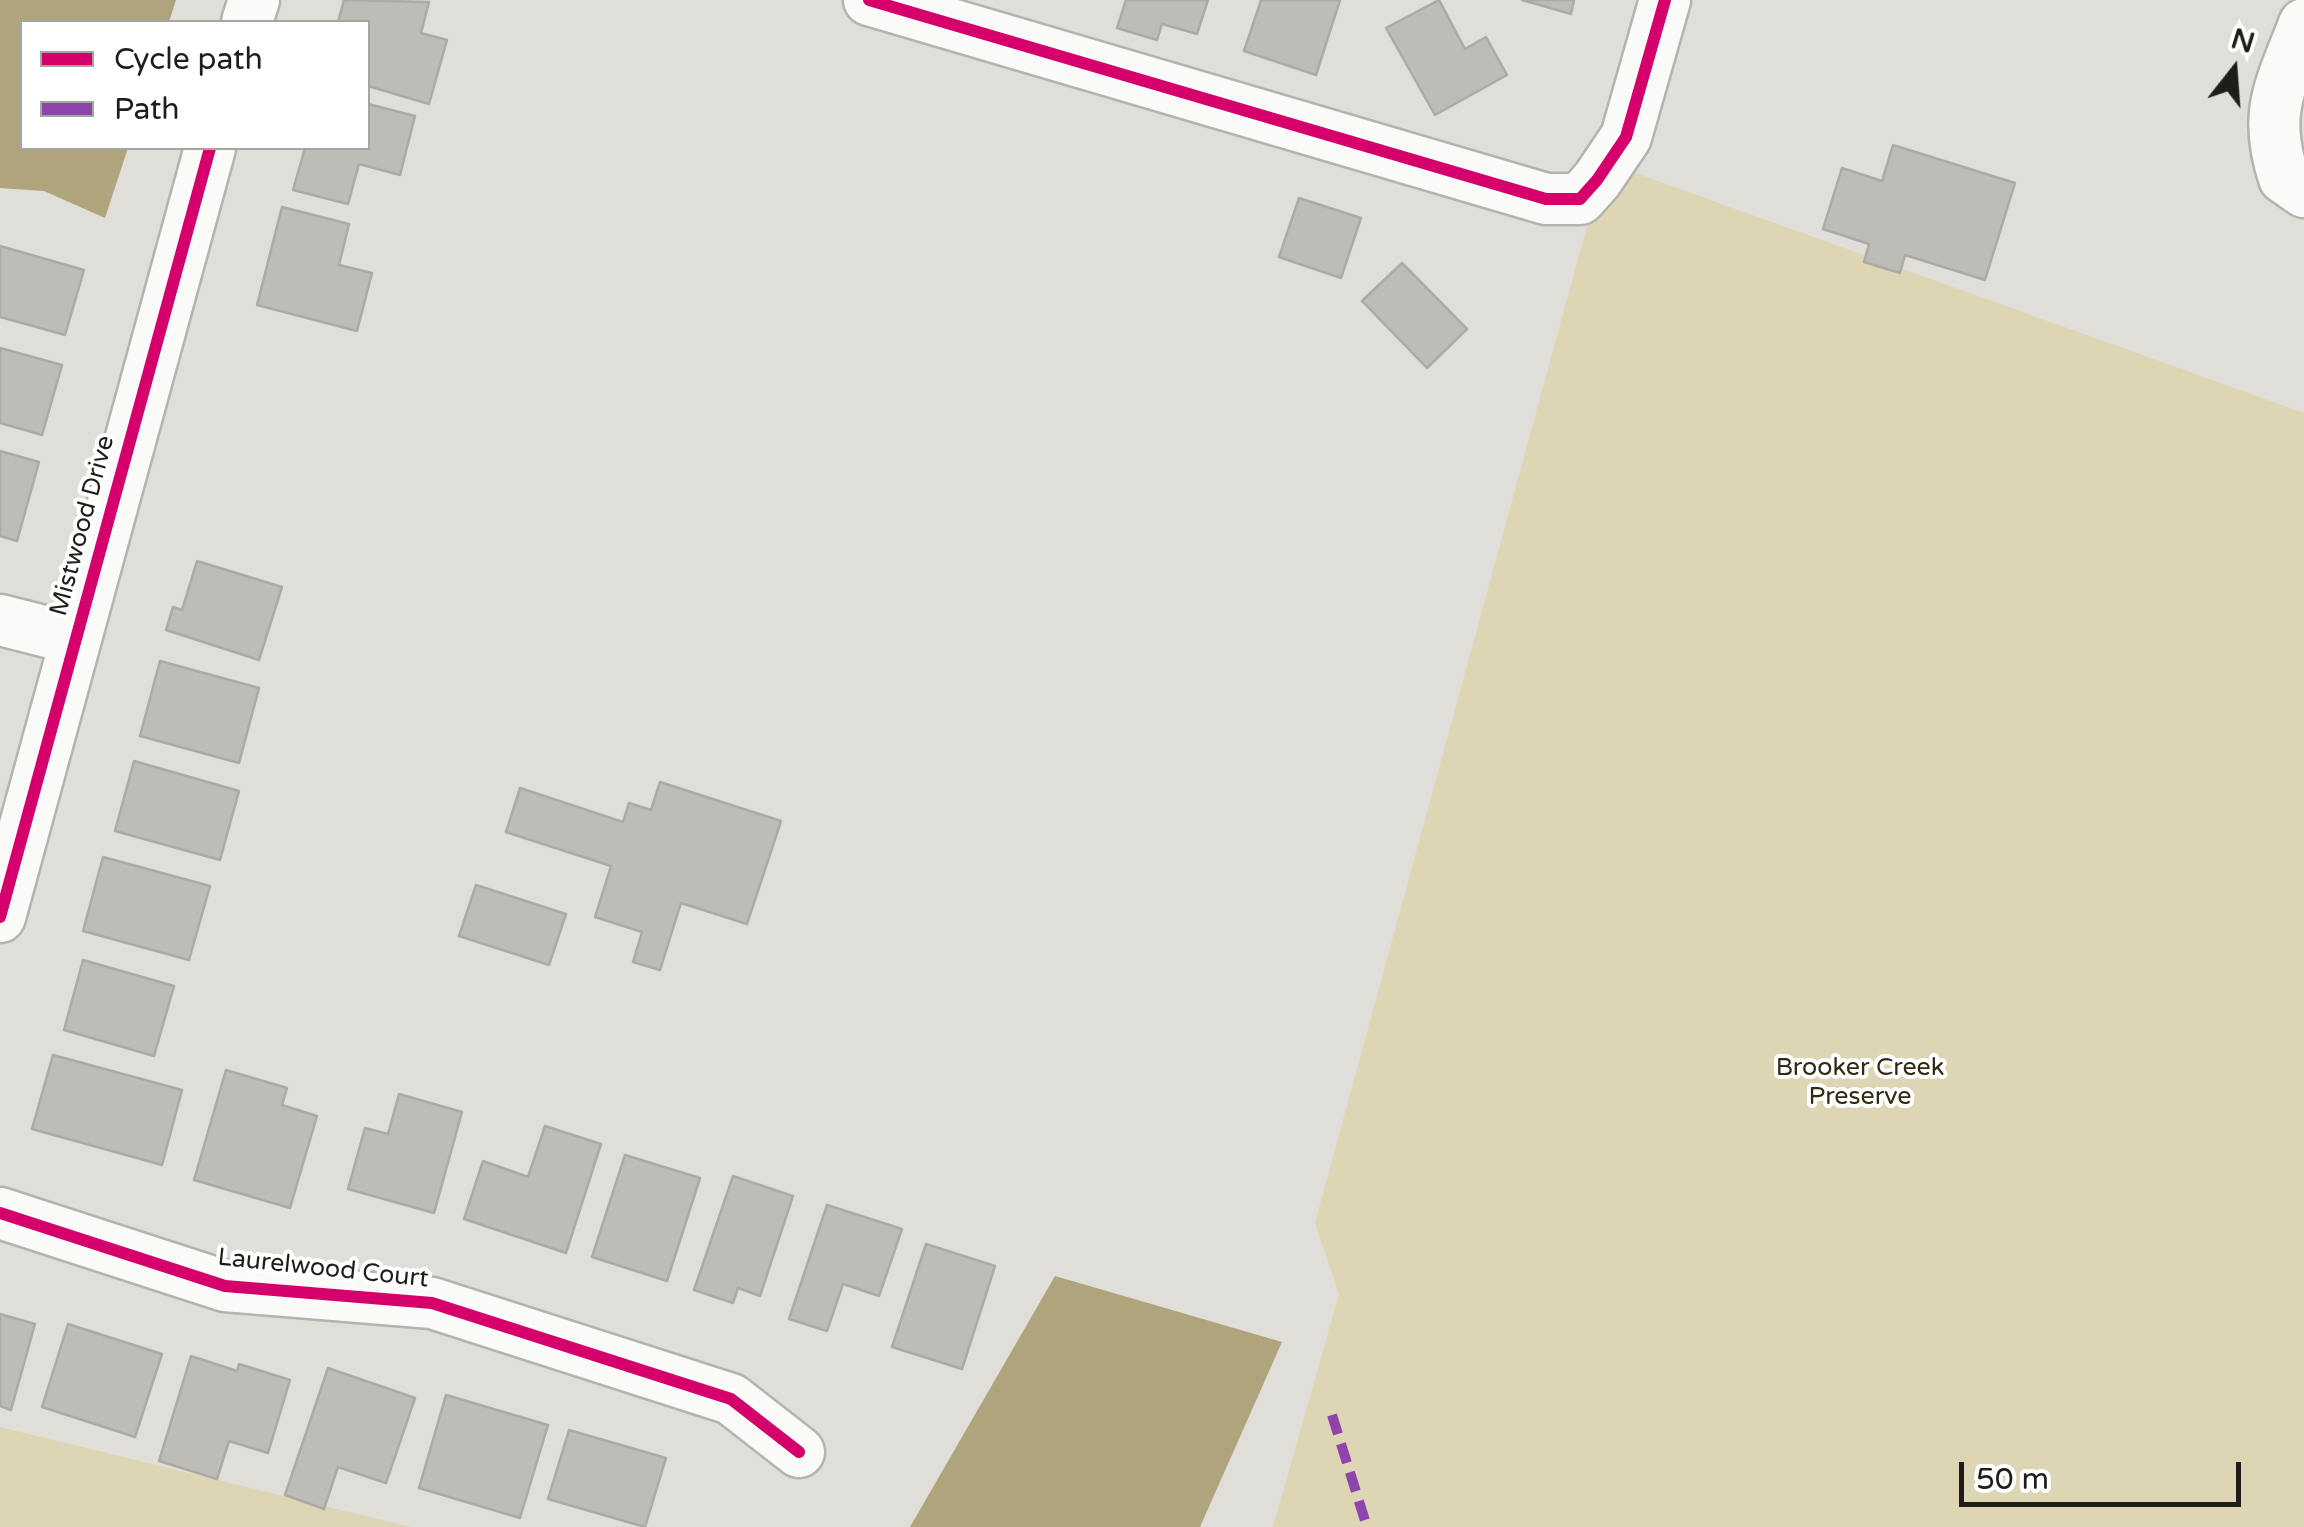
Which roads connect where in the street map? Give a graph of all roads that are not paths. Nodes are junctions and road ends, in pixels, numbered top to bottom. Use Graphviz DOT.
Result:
graph roads {
  1 [pos="869,0"];
  2 [pos="1666,0"];
  3 [pos="2304,24"];
  4 [pos="209,150"];
  5 [pos="2304,192"];
  6 [pos="0,620"];
  7 [pos="75,639"];
  8 [pos="0,917"];
  9 [pos="0,1213"];
  10 [pos="799,1452"];
  1 -- 2 [label="street"];
  3 -- 5 [label="street"];
  4 -- 7 [label="street, Mistwood Drive"];
  6 -- 7 [label="street"];
  7 -- 8 [label="street, Mistwood Drive"];
  9 -- 10 [label="street, Laurelwood Court"];
}
